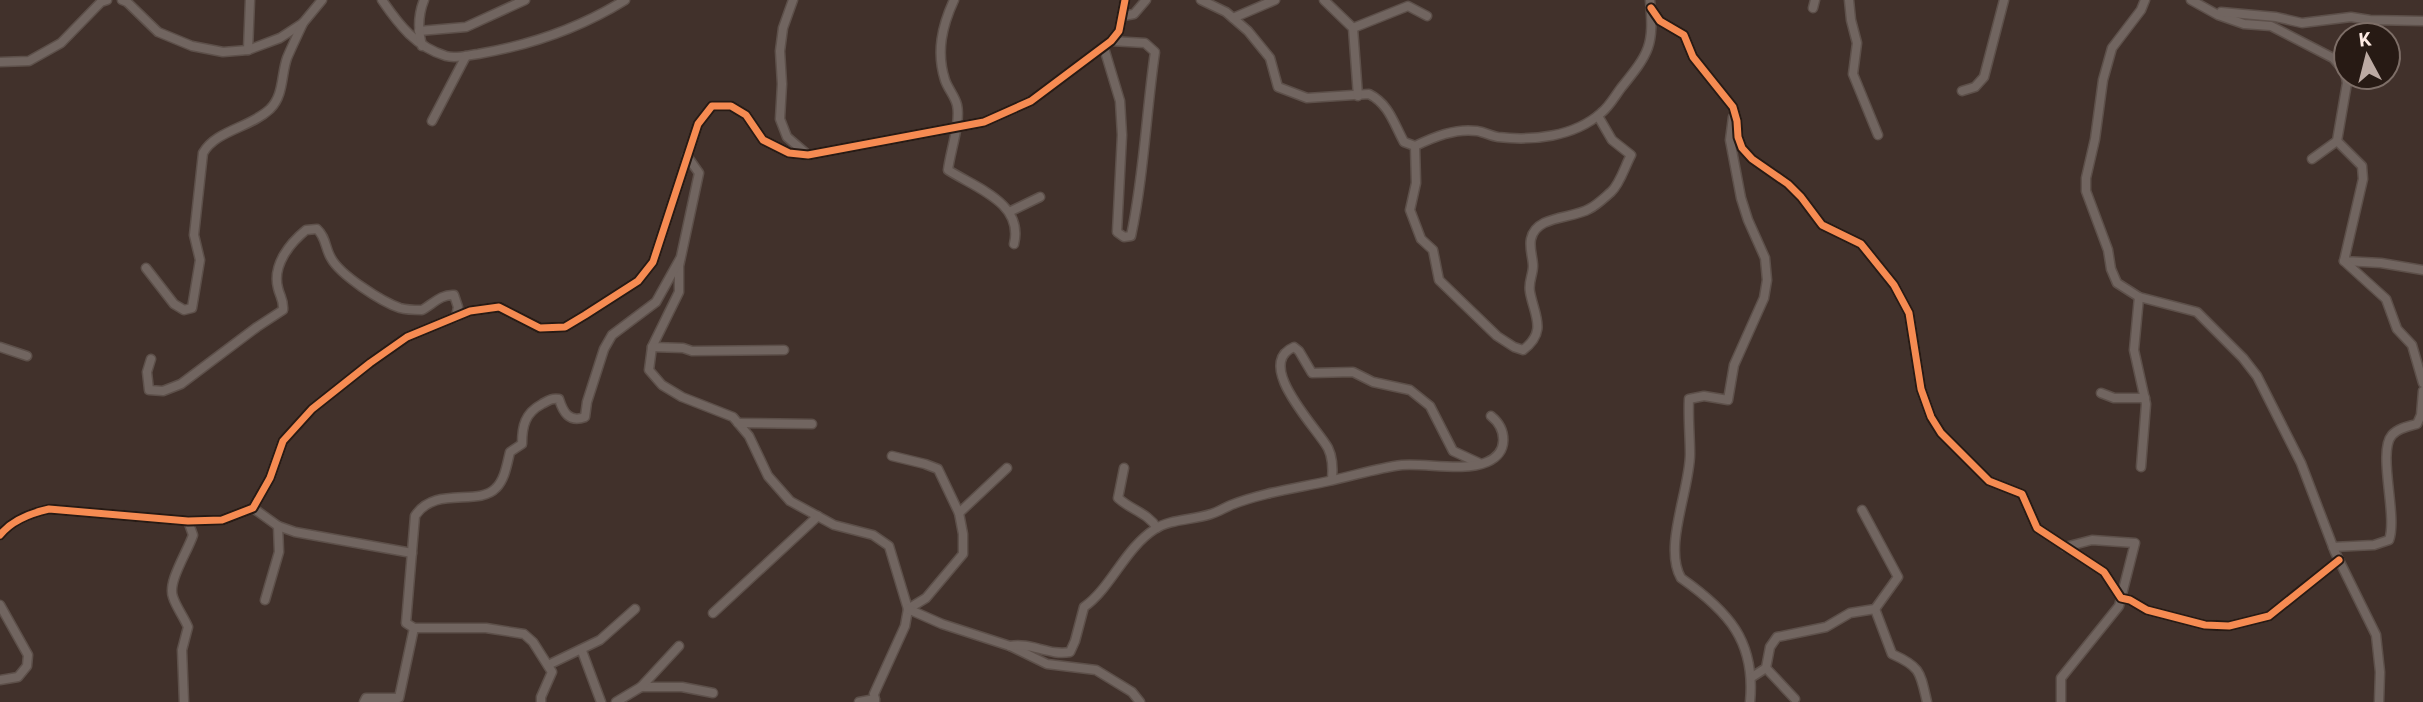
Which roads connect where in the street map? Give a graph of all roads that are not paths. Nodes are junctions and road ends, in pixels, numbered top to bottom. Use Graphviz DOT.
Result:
graph roads {
  1 [pos="107,0"];
  2 [pos="122,0"];
  3 [pos="250,0"];
  4 [pos="322,0"];
  5 [pos="382,0"];
  6 [pos="424,0"];
  7 [pos="525,0"];
  8 [pos="625,0"];
  9 [pos="793,0"];
  10 [pos="954,0"];
  11 [pos="1125,0"];
  12 [pos="1146,0"];
  13 [pos="1201,0"];
  14 [pos="1275,0"];
  15 [pos="1324,0"];
  16 [pos="1849,0"];
  17 [pos="2004,0"];
  18 [pos="2145,0"];
  19 [pos="2191,0"];
  20 [pos="1650,4"];
  21 [pos="2218,15"];
  22 [pos="1123,16"];
  23 [pos="1427,16"];
  24 [pos="1233,18"];
  25 [pos="2423,21"];
  26 [pos="303,23"];
  27 [pos="1353,28"];
  28 [pos="419,30"];
  29 [pos="1111,41"];
  30 [pos="422,46"];
  31 [pos="1104,48"];
  32 [pos="248,50"];
  33 [pos="466,56"];
  34 [pos="0,62"];
  35 [pos="1962,91"];
  36 [pos="1358,96"];
  37 [pos="1733,107"];
  38 [pos="1598,116"];
  39 [pos="432,121"];
  40 [pos="956,128"];
  41 [pos="1878,135"];
  42 [pos="2337,141"];
  43 [pos="1415,146"];
  44 [pos="808,155"];
  45 [pos="687,156"];
  46 [pos="2312,159"];
  47 [pos="1040,197"];
  48 [pos="1009,212"];
  49 [pos="1014,244"];
  50 [pos="680,259"];
  51 [pos="2344,261"];
  52 [pos="146,268"];
  53 [pos="2423,270"];
  54 [pos="2139,298"];
  55 [pos="456,317"];
  56 [pos="0,346"];
  57 [pos="652,347"];
  58 [pos="784,349"];
  59 [pos="27,356"];
  60 [pos="151,359"];
  61 [pos="2423,383"];
  62 [pos="2423,391"];
  63 [pos="2101,393"];
  64 [pos="2145,398"];
  65 [pos="1491,416"];
  66 [pos="738,423"];
  67 [pos="811,424"];
  68 [pos="892,456"];
  69 [pos="1480,464"];
  70 [pos="2141,467"];
  71 [pos="1007,468"];
  72 [pos="1124,468"];
  73 [pos="1332,481"];
  74 [pos="253,508"];
  75 [pos="1863,510"];
  76 [pos="959,513"];
  77 [pos="818,516"];
  78 [pos="188,521"];
  79 [pos="278,526"];
  80 [pos="1157,528"];
  81 [pos="0,535"];
  82 [pos="2065,547"];
  83 [pos="2333,547"];
  84 [pos="412,553"];
  85 [pos="2339,560"];
  86 [pos="2121,598"];
  87 [pos="265,600"];
  88 [pos="0,604"];
  89 [pos="635,609"];
  90 [pos="908,609"];
  91 [pos="1875,609"];
  92 [pos="713,613"];
  93 [pos="414,628"];
  94 [pos="679,646"];
  95 [pos="1010,646"];
  96 [pos="582,651"];
  97 [pos="548,665"];
  98 [pos="1766,668"];
  99 [pos="1752,677"];
  100 [pos="0,680"];
  101 [pos="641,687"];
  102 [pos="713,693"];
  103 [pos="1795,699"];
  104 [pos="875,701"];
  105 [pos="184,702"];
  106 [pos="364,702"];
  107 [pos="541,702"];
  108 [pos="601,702"];
  109 [pos="616,702"];
  110 [pos="859,702"];
  111 [pos="1140,702"];
  112 [pos="1750,702"];
  113 [pos="1927,702"];
  114 [pos="2061,702"];
  115 [pos="2379,702"];
  1 -- 34 [label="street"];
  2 -- 32 [label="street"];
  3 -- 32 [label="street"];
  4 -- 26 [label="street"];
  5 -- 30 [label="street"];
  6 -- 28 [label="street"];
  7 -- 28 [label="street"];
  8 -- 33 [label="street"];
  9 -- 44 [label="street"];
  10 -- 40 [label="street"];
  11 -- 22 [label="street"];
  12 -- 22 [label="street"];
  13 -- 24 [label="street"];
  14 -- 24 [label="street"];
  15 -- 27 [label="street"];
  16 -- 41 [label="street"];
  17 -- 35 [label="street"];
  18 -- 54 [label="street"];
  19 -- 21 [label="street"];
  20 -- 37 [label="street"];
  20 -- 38 [label="street"];
  21 -- 25 [label="street"];
  21 -- 42 [label="street"];
  22 -- 29 [label="street"];
  23 -- 27 [label="street"];
  24 -- 36 [label="street"];
  26 -- 32 [label="street"];
  26 -- 52 [label="street"];
  27 -- 36 [label="street"];
  28 -- 30 [label="street"];
  29 -- 31 [label="street"];
  29 -- 31 [label="street"];
  30 -- 33 [label="street"];
  31 -- 40 [label="street"];
  33 -- 39 [label="street"];
  36 -- 43 [label="street"];
  37 -- 82 [label="street"];
  37 -- 99 [label="street"];
  38 -- 43 [label="street"];
  38 -- 43 [label="street"];
  40 -- 44 [label="street"];
  40 -- 48 [label="street"];
  42 -- 46 [label="street"];
  42 -- 51 [label="street"];
  44 -- 45 [label="street"];
  45 -- 50 [label="street"];
  45 -- 55 [label="street"];
  47 -- 48 [label="street"];
  48 -- 49 [label="street"];
  50 -- 57 [label="street"];
  50 -- 84 [label="street"];
  51 -- 53 [label="street"];
  51 -- 61 [label="street"];
  54 -- 64 [label="street"];
  54 -- 83 [label="street"];
  55 -- 60 [label="street"];
  55 -- 74 [label="street"];
  56 -- 59 [label="street"];
  57 -- 58 [label="street"];
  57 -- 66 [label="street"];
  62 -- 83 [label="street"];
  63 -- 64 [label="street"];
  64 -- 70 [label="street"];
  65 -- 69 [label="street"];
  66 -- 67 [label="street"];
  66 -- 77 [label="street"];
  68 -- 76 [label="street"];
  69 -- 73 [label="street"];
  69 -- 73 [label="street"];
  71 -- 76 [label="street"];
  72 -- 80 [label="street"];
  73 -- 80 [label="street"];
  74 -- 78 [label="street"];
  74 -- 79 [label="street"];
  75 -- 91 [label="street"];
  76 -- 90 [label="street"];
  77 -- 90 [label="street"];
  77 -- 92 [label="street"];
  78 -- 81 [label="street"];
  78 -- 105 [label="street"];
  79 -- 84 [label="street"];
  79 -- 87 [label="street"];
  80 -- 95 [label="street"];
  82 -- 86 [label="street"];
  82 -- 86 [label="street"];
  83 -- 85 [label="street"];
  84 -- 93 [label="street"];
  85 -- 86 [label="street"];
  85 -- 115 [label="street"];
  86 -- 114 [label="street"];
  88 -- 100 [label="street"];
  89 -- 96 [label="street"];
  90 -- 95 [label="street"];
  90 -- 104 [label="street"];
  91 -- 98 [label="street"];
  91 -- 113 [label="street"];
  93 -- 97 [label="street"];
  93 -- 106 [label="street"];
  94 -- 101 [label="street"];
  95 -- 111 [label="street"];
  96 -- 97 [label="street"];
  96 -- 108 [label="street"];
  97 -- 107 [label="street"];
  98 -- 99 [label="street"];
  98 -- 103 [label="street"];
  99 -- 112 [label="street"];
  101 -- 102 [label="street"];
  101 -- 109 [label="street"];
  104 -- 110 [label="street"];
}
